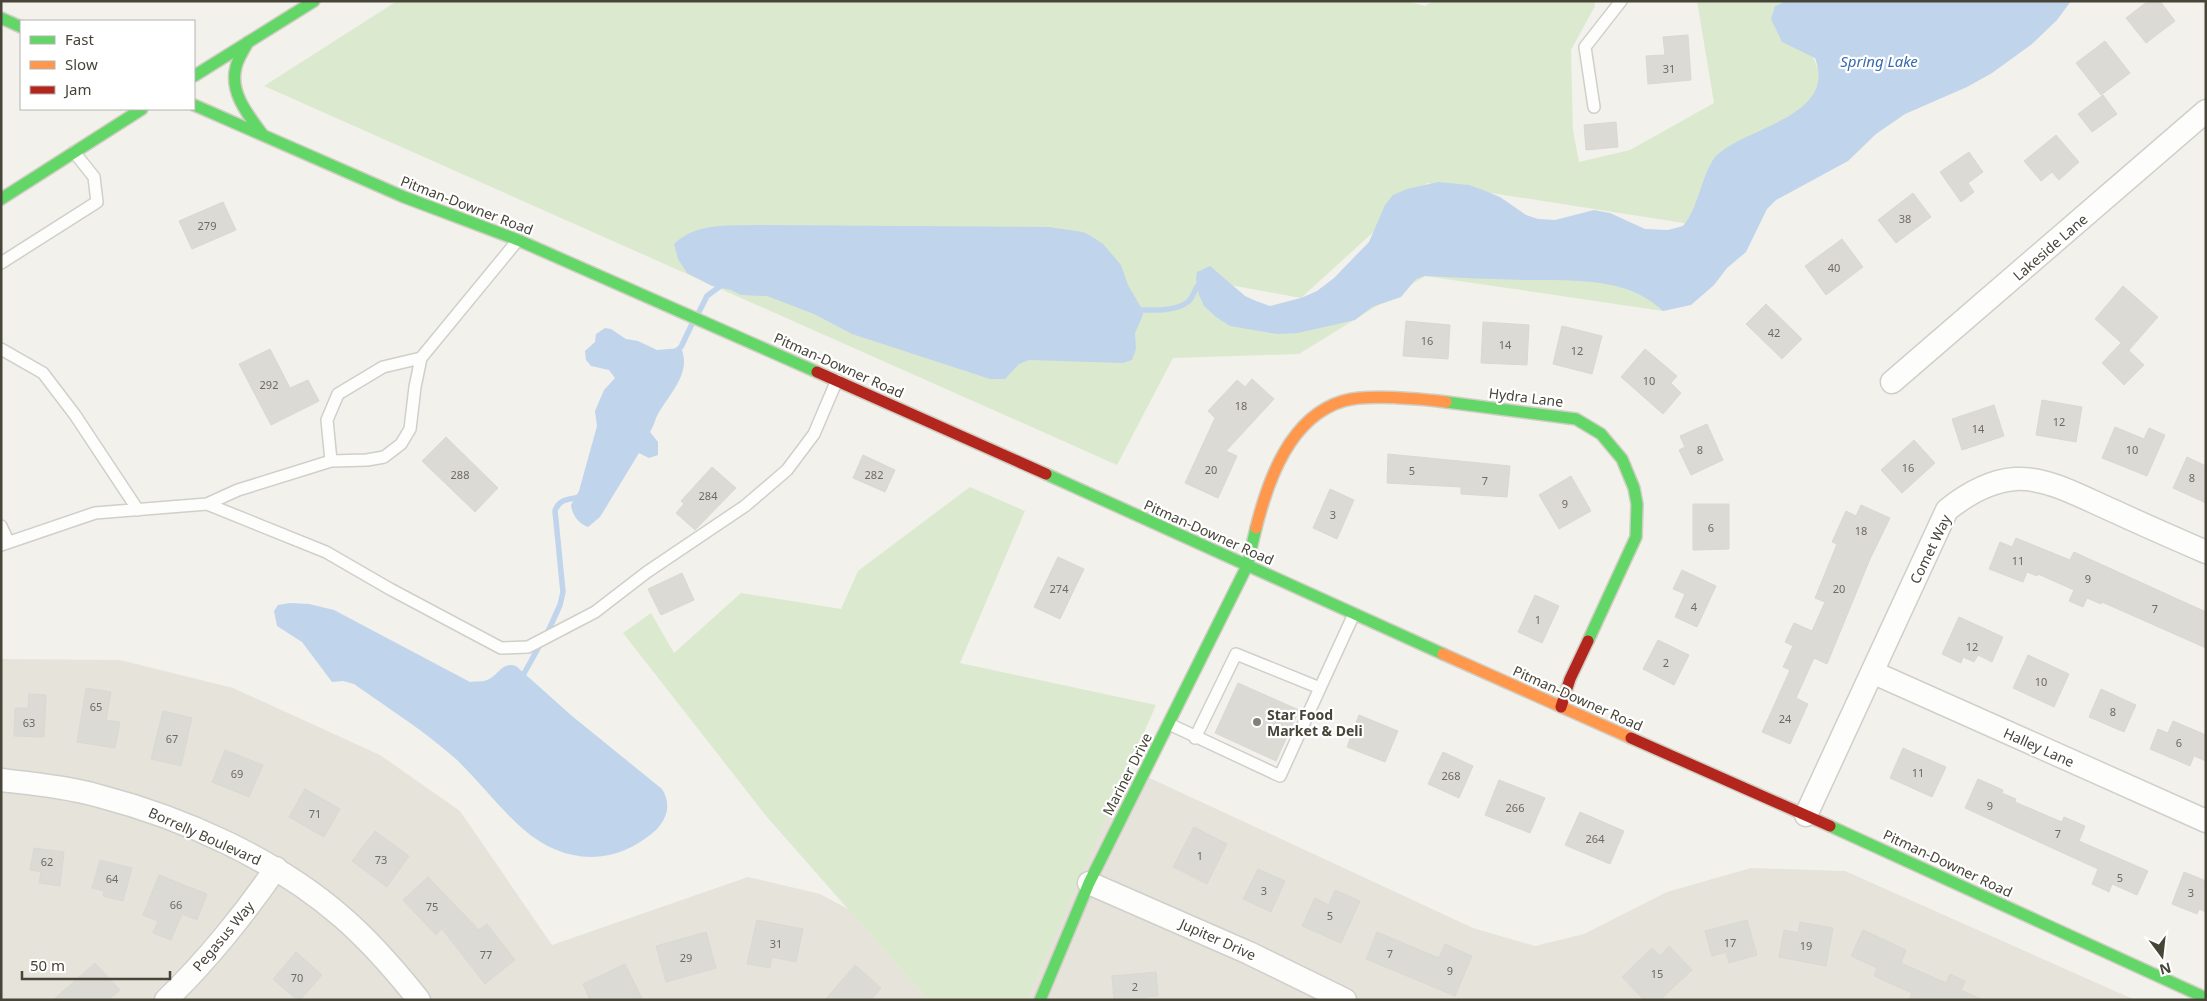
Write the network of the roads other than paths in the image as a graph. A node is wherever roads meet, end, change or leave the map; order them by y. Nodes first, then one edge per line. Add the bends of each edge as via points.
1 (314, 1) edge
2 (1621, 1) edge
3 (1, 18) edge
4 (20, 27) edge
5 (248, 42) junction
6 (195, 75) edge
7 (195, 105) edge
8 (1594, 107) dead end
9 (140, 110) edge
10 (2206, 111) edge
11 (103, 119) dead end
12 (264, 136) junction
13 (77, 150) junction
14 (1, 199) edge
15 (518, 240) junction
16 (1, 263) edge
17 (1, 349) edge
18 (421, 358) junction
19 (837, 380) junction
20 (1892, 382) dead end
21 (331, 461) junction
22 (207, 504) junction
23 (138, 510) junction
24 (1, 526) edge
25 (5, 543) edge
26 (2206, 552) edge
27 (1248, 566) junction
28 (1354, 614) junction
29 (1872, 672) junction
30 (1320, 688) junction
31 (1561, 707) junction
32 (1169, 724) junction
33 (1195, 738) junction
34 (1, 780) edge
35 (1806, 815) junction
36 (2206, 821) edge
37 (276, 868) junction
38 (1089, 883) junction
39 (2206, 998) edge
40 (166, 1000) edge
41 (419, 1000) edge
42 (1040, 1000) edge
43 (1345, 1000) edge

1 - 5 street
2 - 8 lane via 1585,47
3 - 4 street
5 - 6 street
5 - 12 street via 235,71 236,89 241,105
7 - 12 street, Pitman-Downer Road
9 - 13 street
10 - 20 street, Lakeside Lane
11 - 13 street
12 - 15 street, Pitman-Downer Road via 404,197
13 - 14 street
13 - 16 lane via 94,177 97,202
15 - 18 lane
15 - 19 street, Pitman-Downer Road
17 - 23 lane via 43,373
18 - 21 lane via 383,367 338,394 327,420
18 - 21 lane via 410,428 401,444 384,457
19 - 22 lane via 814,434 787,470 745,506 647,572 595,612 528,647 501,648 326,552
19 - 27 street, Pitman-Downer Road
21 - 22 lane via 238,490
22 - 23 lane
23 - 25 lane via 95,513
24 - 25 lane
26 - 29 street, Comet Way via 2071,492 2038,481 2000,481 1961,499 1947,510
27 - 28 street, Pitman-Downer Road
27 - 31 street, Hydra Lane via 1263,500 1280,459 1306,423 1323,410 1344,401 1410,398 1565,416 1586,423 1618,454 1630,474 1640,516 1636,538 1570,679
27 - 32 street, Mariner Drive
28 - 30 lane
28 - 31 street, Pitman-Downer Road
29 - 35 street, Comet Way
29 - 36 street, Halley Lane
30 - 33 lane via 1236,654
30 - 33 lane via 1280,776
31 - 35 street, Pitman-Downer Road
32 - 33 lane
32 - 38 street, Mariner Drive
34 - 37 street, Borrelly Boulevard via 53,786 144,809 220,840
35 - 39 street, Pitman-Downer Road
37 - 40 street, Pegasus Way via 258,894
37 - 41 street, Borrelly Boulevard via 341,916 387,960
38 - 42 street, Mariner Drive
38 - 43 street, Jupiter Drive via 1249,953

